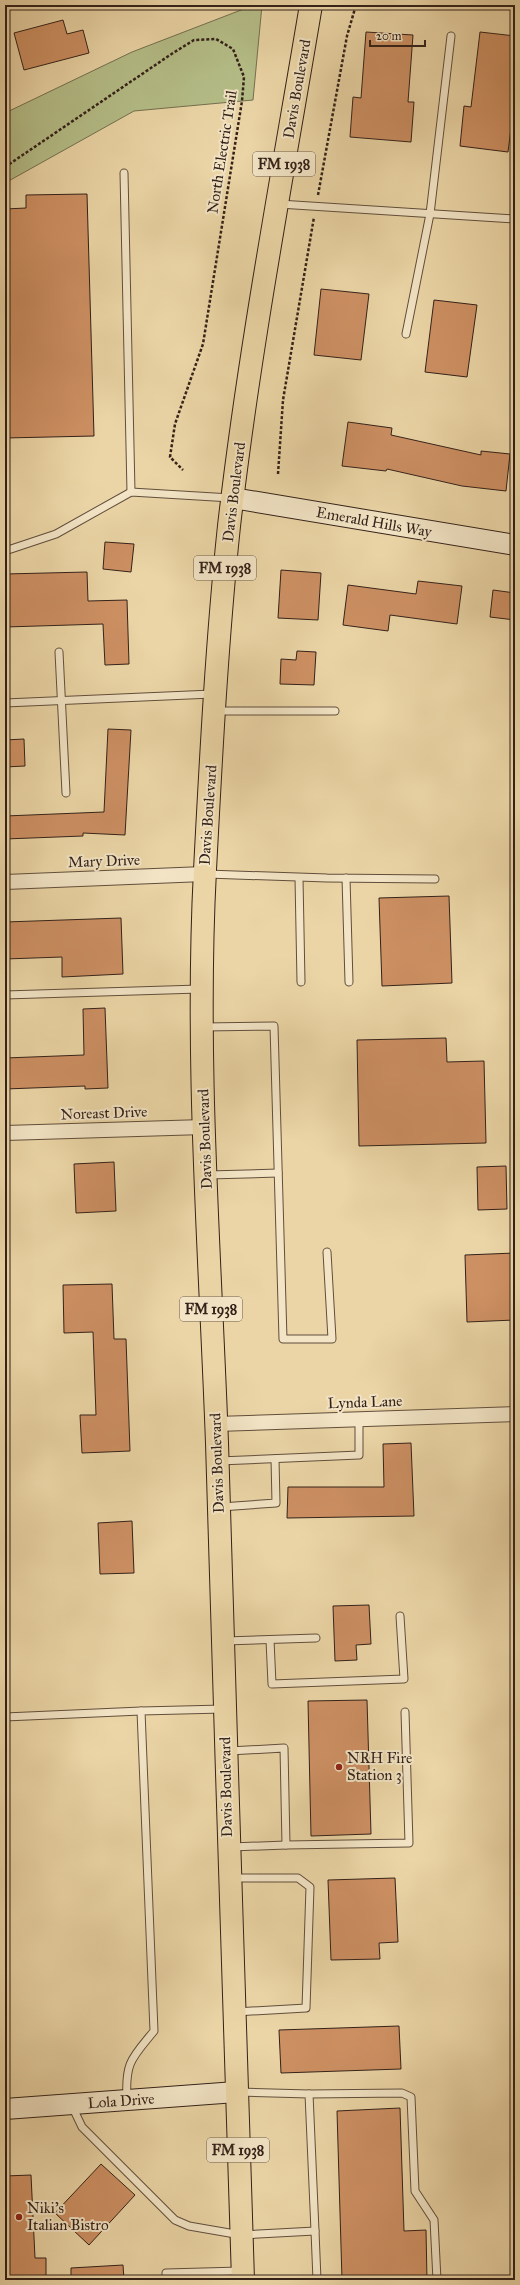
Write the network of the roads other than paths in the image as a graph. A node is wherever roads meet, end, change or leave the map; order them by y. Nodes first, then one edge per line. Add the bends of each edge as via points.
1 (311, 5) edge
2 (451, 36) dead end
3 (124, 173) dead end
4 (277, 204) junction
5 (430, 214) junction
6 (515, 219) edge
7 (406, 334) dead end
8 (131, 492) junction
9 (233, 498) junction
10 (515, 545) edge
11 (5, 551) edge
12 (59, 652) dead end
13 (62, 700) junction
14 (5, 703) edge
15 (216, 703) junction
16 (335, 711) dead end
17 (66, 793) dead end
18 (204, 874) junction
19 (299, 878) junction
20 (346, 878) junction
21 (434, 879) dead end
22 (5, 882) edge
23 (300, 982) dead end
24 (349, 982) dead end
25 (201, 989) junction
26 (5, 995) edge
27 (202, 1028) junction
28 (204, 1127) junction
29 (5, 1134) edge
30 (278, 1173) junction
31 (206, 1175) junction
32 (327, 1252) dead end
33 (515, 1414) edge
34 (359, 1419) junction
35 (216, 1424) junction
36 (275, 1459) junction
37 (217, 1461) junction
38 (218, 1507) junction
39 (400, 1616) dead end
40 (316, 1638) dead end
41 (270, 1640) junction
42 (223, 1642) junction
43 (224, 1710) junction
44 (141, 1711) junction
45 (405, 1712) dead end
46 (5, 1717) edge
47 (225, 1751) junction
48 (286, 1845) junction
49 (228, 1847) junction
50 (229, 1878) junction
51 (233, 2012) junction
52 (236, 2092) junction
53 (309, 2094) junction
54 (127, 2100) junction
55 (72, 2104) junction
56 (5, 2109) edge
57 (315, 2231) junction
58 (241, 2235) junction
59 (243, 2275) edge
60 (166, 2280) edge
61 (317, 2280) edge
62 (437, 2280) edge

1 - 4 main road, Davis Boulevard / FM 1938
2 - 5 lane
3 - 8 lane
4 - 5 lane
4 - 9 main road, Davis Boulevard / FM 1938 via 257,323
5 - 6 lane
5 - 7 lane
8 - 9 lane
8 - 11 lane via 56,534
9 - 10 street, Emerald Hills Way
9 - 15 main road, Davis Boulevard / FM 1938
12 - 13 lane
13 - 14 lane
13 - 15 lane
13 - 17 lane
15 - 16 lane
15 - 18 main road, Davis Boulevard / FM 1938
18 - 19 lane
18 - 22 street, Mary Drive
18 - 25 main road, Davis Boulevard / FM 1938
19 - 20 lane
19 - 23 lane
20 - 21 lane
20 - 24 lane
25 - 26 lane
25 - 27 main road, Davis Boulevard / FM 1938
27 - 28 main road, Davis Boulevard / FM 1938
27 - 30 lane via 274,1026
28 - 29 street, Noreast Drive
28 - 31 main road, Davis Boulevard / FM 1938
30 - 31 lane
30 - 32 lane via 283,1339 332,1339
31 - 35 main road, Davis Boulevard / FM 1938
33 - 34 street, Lynda Lane
34 - 35 street, Lynda Lane
34 - 36 lane via 360,1455
35 - 37 main road, Davis Boulevard / FM 1938
36 - 37 lane
36 - 38 lane via 276,1503
37 - 38 main road, Davis Boulevard / FM 1938
38 - 42 main road, Davis Boulevard / FM 1938
39 - 41 lane via 404,1679 272,1684
40 - 41 lane
41 - 42 lane
42 - 43 main road, Davis Boulevard / FM 1938
43 - 44 lane
43 - 47 main road, Davis Boulevard / FM 1938
44 - 46 lane
44 - 54 lane via 154,2031 130,2060 126,2074
45 - 48 lane via 409,1843
47 - 48 lane via 284,1748
47 - 49 main road, Davis Boulevard / FM 1938
48 - 49 lane
49 - 50 main road, Davis Boulevard / FM 1938
50 - 51 main road, Davis Boulevard / FM 1938
50 - 51 lane via 298,1878 310,1887 306,2008
51 - 52 main road, Davis Boulevard / FM 1938
52 - 53 lane
52 - 54 street, Lola Drive
52 - 58 main road, Davis Boulevard / FM 1938
53 - 57 lane
53 - 62 lane via 402,2093 411,2097 415,2191 434,2220
54 - 55 street, Lola Drive
55 - 56 street, Lola Drive
55 - 58 lane via 82,2127 175,2220 189,2226
57 - 58 lane
57 - 61 lane
58 - 59 main road, Davis Boulevard / FM 1938
59 - 60 lane via 166,2273

